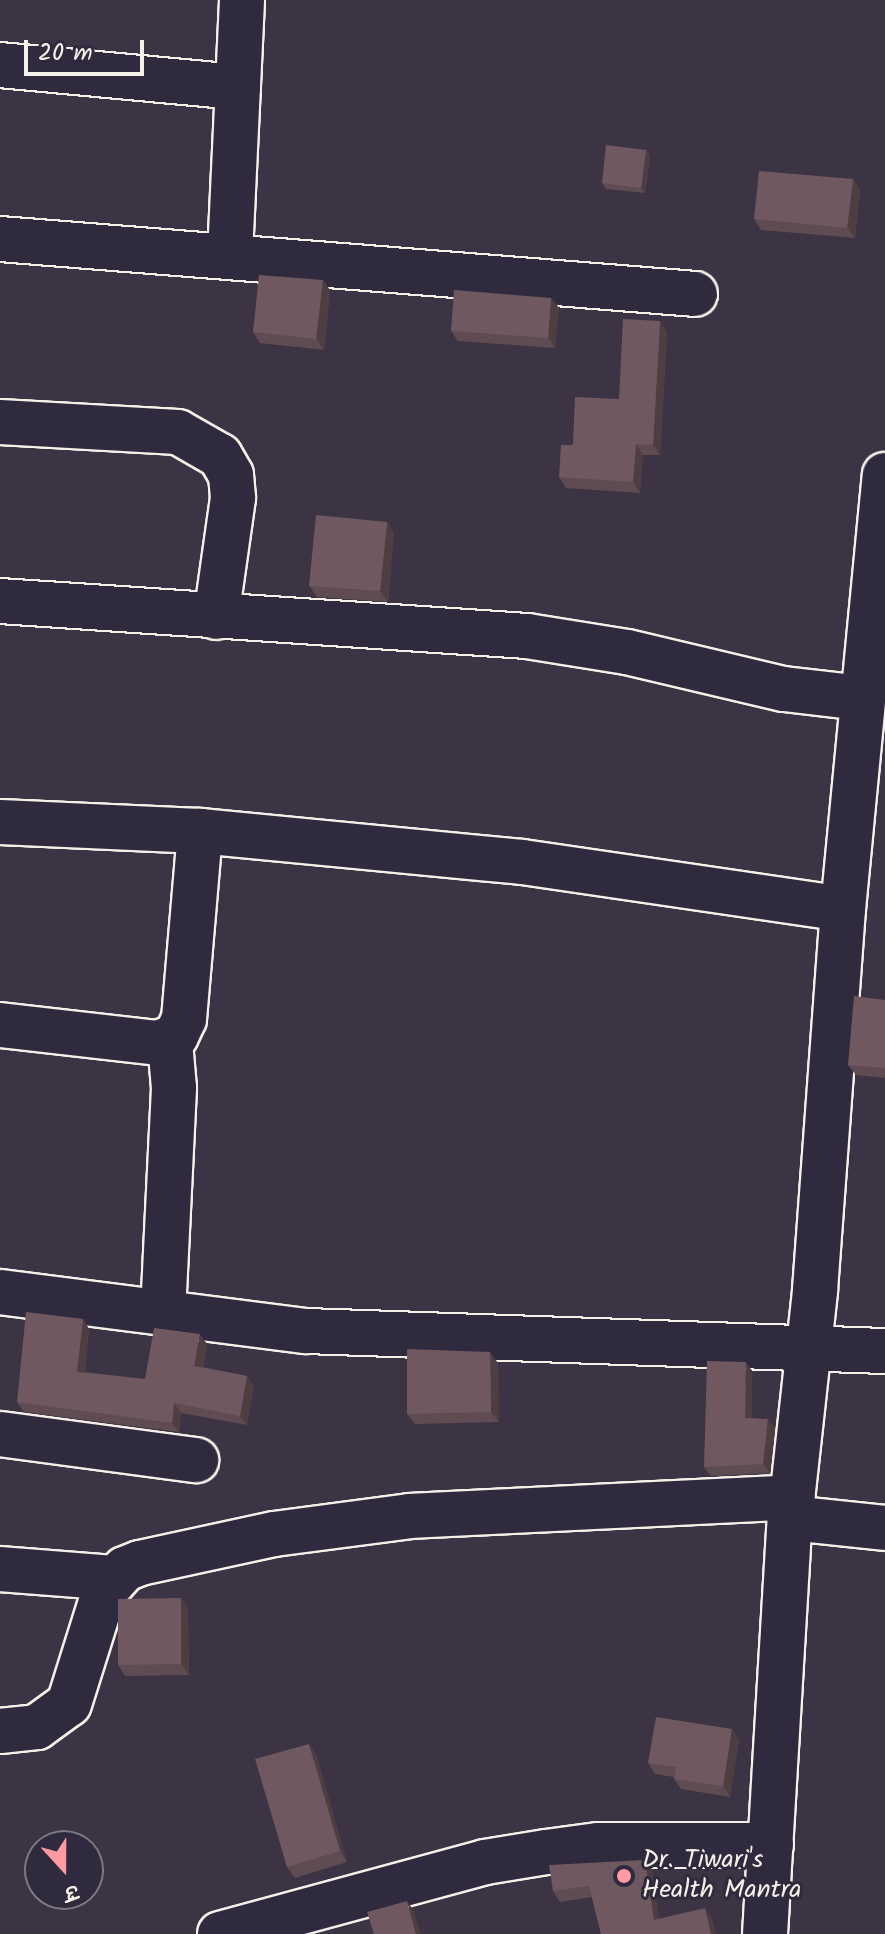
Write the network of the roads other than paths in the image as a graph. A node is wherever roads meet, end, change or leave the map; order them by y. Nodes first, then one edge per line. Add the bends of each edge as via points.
1 (242, 0) edge
2 (0, 65) edge
3 (238, 87) junction
4 (0, 239) edge
5 (230, 255) junction
6 (695, 294) dead end
7 (0, 422) edge
8 (885, 475) edge
9 (0, 601) edge
10 (216, 617) junction
11 (872, 673) edge
12 (0, 822) edge
13 (200, 831) junction
14 (843, 909) junction
15 (0, 1025) edge
16 (170, 1042) junction
17 (0, 1292) edge
18 (163, 1313) junction
19 (809, 1350) junction
20 (885, 1351) edge
21 (0, 1434) edge
22 (196, 1460) dead end
23 (791, 1508) junction
24 (885, 1528) edge
25 (0, 1569) edge
26 (114, 1578) junction
27 (0, 1731) edge
28 (771, 1845) junction
29 (220, 1934) edge
30 (765, 1934) edge

1 - 3 street
2 - 3 street
3 - 5 street
4 - 5 street
5 - 6 street
7 - 10 street via 178,432 220,456 231,475 233,498
8 - 11 street
9 - 10 street
10 - 11 street via 527,636 627,652 784,689
11 - 14 street
12 - 13 street
13 - 14 street via 522,862
13 - 16 street via 184,1019
14 - 19 street
15 - 16 street
16 - 18 street via 174,1088
17 - 18 street
18 - 19 street via 306,1331
19 - 20 street
19 - 23 street
21 - 22 street
23 - 24 street
23 - 26 street via 410,1516 274,1534 140,1563
23 - 28 street
25 - 26 street
26 - 27 street via 94,1612 69,1704 37,1727
28 - 29 street via 598,1845 546,1852 485,1862
28 - 30 street

